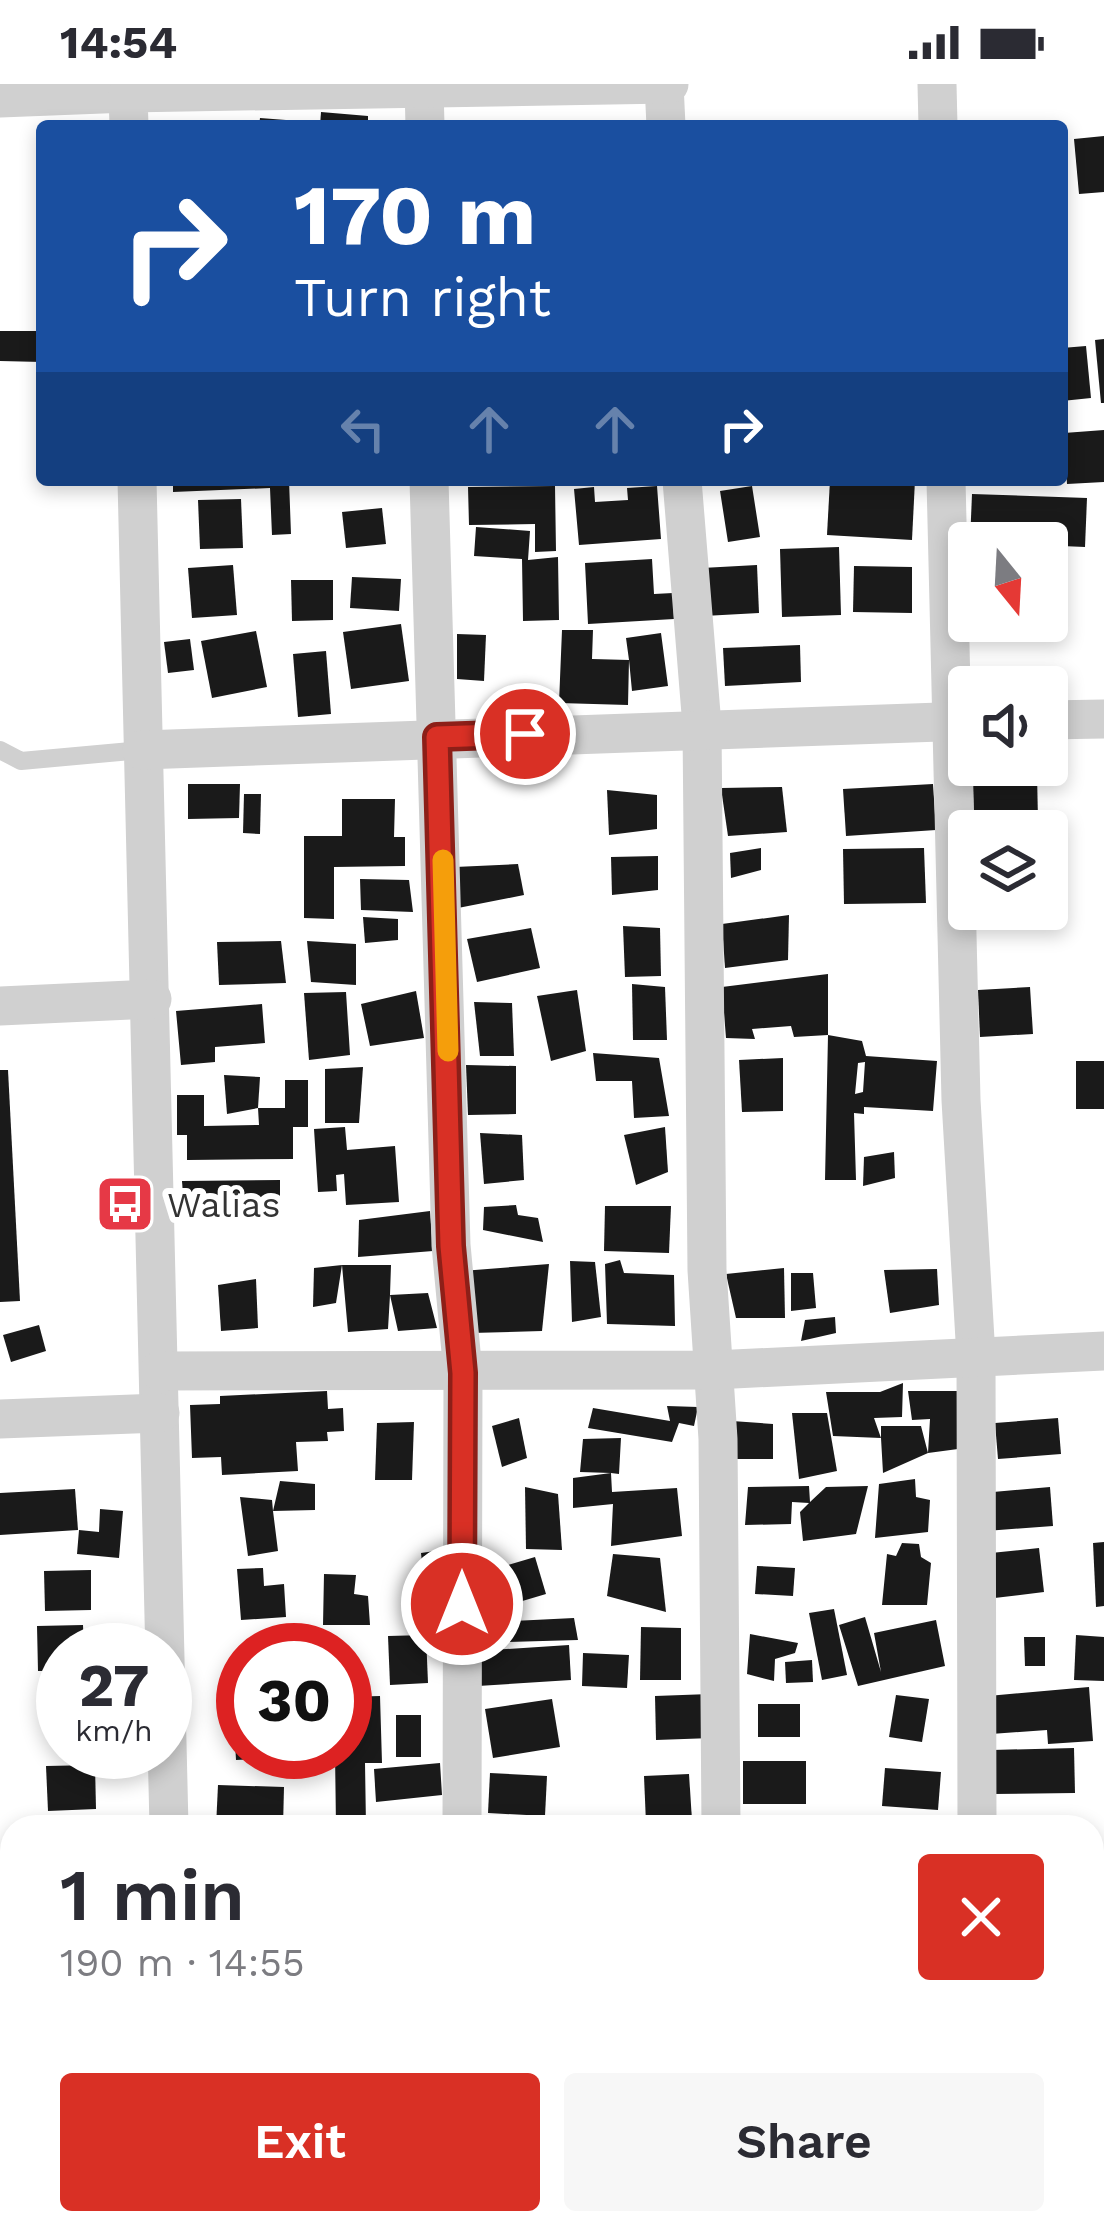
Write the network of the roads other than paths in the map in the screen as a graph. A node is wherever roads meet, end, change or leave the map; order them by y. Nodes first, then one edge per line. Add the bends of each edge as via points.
1 (666, 84) edge
2 (937, 84) edge
3 (424, 86) edge
4 (0, 98) edge
5 (128, 101) edge
6 (425, 120) edge
7 (666, 120) edge
8 (938, 120) edge
9 (137, 486) edge
10 (429, 486) edge
11 (682, 486) edge
12 (946, 486) edge
13 (957, 666) edge
14 (1104, 719) edge
15 (1068, 720) edge
16 (948, 722) edge
17 (702, 727) junction
18 (437, 737) junction
19 (0, 750) edge
20 (142, 750) junction
21 (960, 786) edge
22 (152, 999) junction
23 (0, 1006) edge
24 (1104, 1351) edge
25 (976, 1357) junction
26 (714, 1370) junction
27 (159, 1371) junction
28 (463, 1373) junction
29 (160, 1413) junction
30 (0, 1419) edge
31 (169, 1815) edge
32 (462, 1815) edge
33 (722, 1815) edge
34 (977, 1815) edge

1 - 3 street
1 - 7 street
2 - 8 street
3 - 5 street
3 - 6 street
4 - 5 street
9 - 20 street
10 - 18 street
11 - 17 street
12 - 13 street
14 - 15 street
16 - 17 street
17 - 18 street
17 - 26 street via 706,1270
18 - 20 street
18 - 28 street via 451,1246
19 - 20 lane via 21,761
20 - 22 street
21 - 25 street via 961,1100
22 - 23 street
22 - 27 street
24 - 25 street
25 - 26 street
25 - 34 street
26 - 28 street
26 - 33 street
27 - 28 street
27 - 29 street
28 - 32 street
29 - 30 street
29 - 31 street

